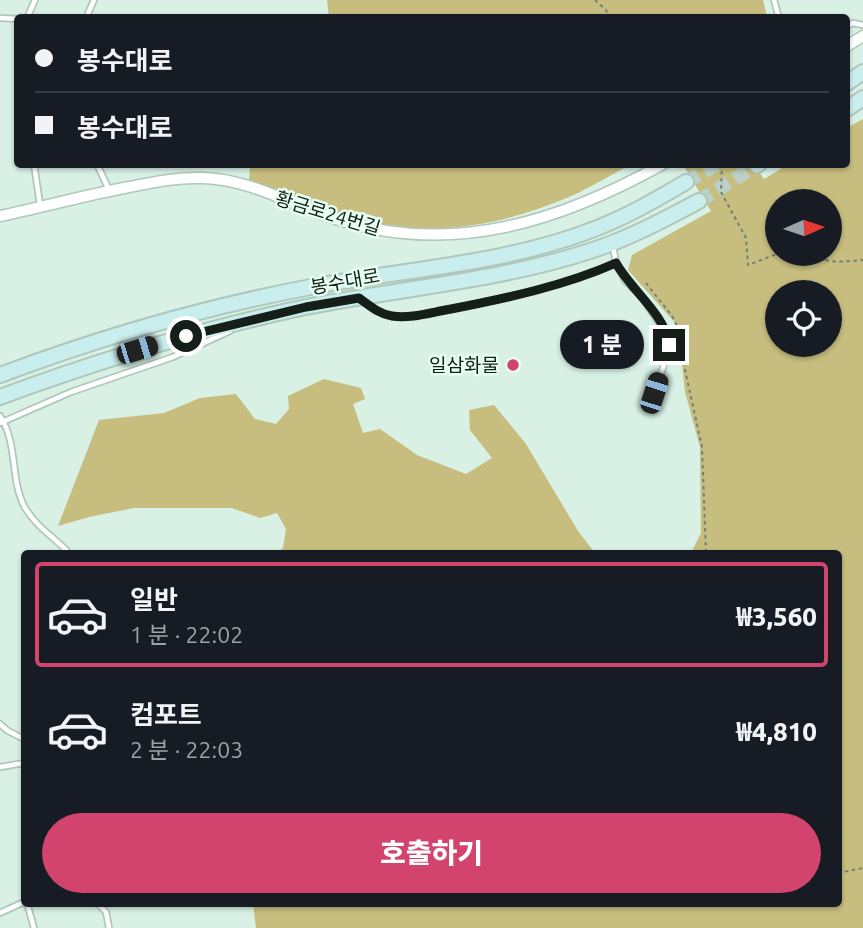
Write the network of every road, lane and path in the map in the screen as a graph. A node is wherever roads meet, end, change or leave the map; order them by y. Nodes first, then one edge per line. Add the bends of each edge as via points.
1 (595, 0) edge
2 (608, 14) edge
3 (35, 168) edge
4 (99, 168) edge
5 (656, 168) edge
6 (722, 168) edge
7 (686, 182) tunnel mouth
8 (110, 191) junction
9 (699, 201) tunnel mouth
10 (40, 207) junction
11 (0, 216) edge
12 (612, 243) junction
13 (765, 259) edge
14 (863, 260) edge
15 (842, 262) edge
16 (616, 263) junction
17 (646, 283) dead end
18 (359, 298) junction
19 (255, 319) junction
20 (0, 375) edge
21 (654, 393) dead end
22 (0, 397) edge
23 (1, 420) edge
24 (65, 550) edge
25 (706, 550) edge
26 (0, 724) edge
27 (21, 737) edge
28 (21, 764) edge
29 (0, 767) edge
30 (863, 868) edge
31 (842, 872) edge
32 (21, 904) edge
33 (28, 907) edge
34 (101, 907) edge
35 (0, 913) edge
36 (34, 928) edge
37 (109, 928) edge

1 - 2 path
3 - 10 lane
4 - 8 lane
5 - 8 street, 황금로24번길 via 547,218 460,234 377,230 216,179 173,179
6 - 13 path via 721,192 746,238 748,265
7 - 20 main road, 봉수대로 via 638,210 558,242 214,308 127,331
8 - 10 street, 황금로24번길
9 - 12 main road, 봉수대로
10 - 11 street, 황금로24번길
12 - 16 lane
12 - 18 main road, 봉수대로 via 528,268
14 - 15 path
16 - 18 lane, 봉수대로 via 519,294 411,316 379,312
16 - 21 lane via 668,337
17 - 25 path via 672,316 684,342 685,370 702,447
18 - 19 main road, 봉수대로
19 - 22 main road, 봉수대로 via 137,350
19 - 23 lane via 173,357
23 - 24 lane via 13,446 23,503 33,521
26 - 27 lane
28 - 29 lane
30 - 31 path
32 - 35 lane
33 - 36 lane
34 - 37 lane

